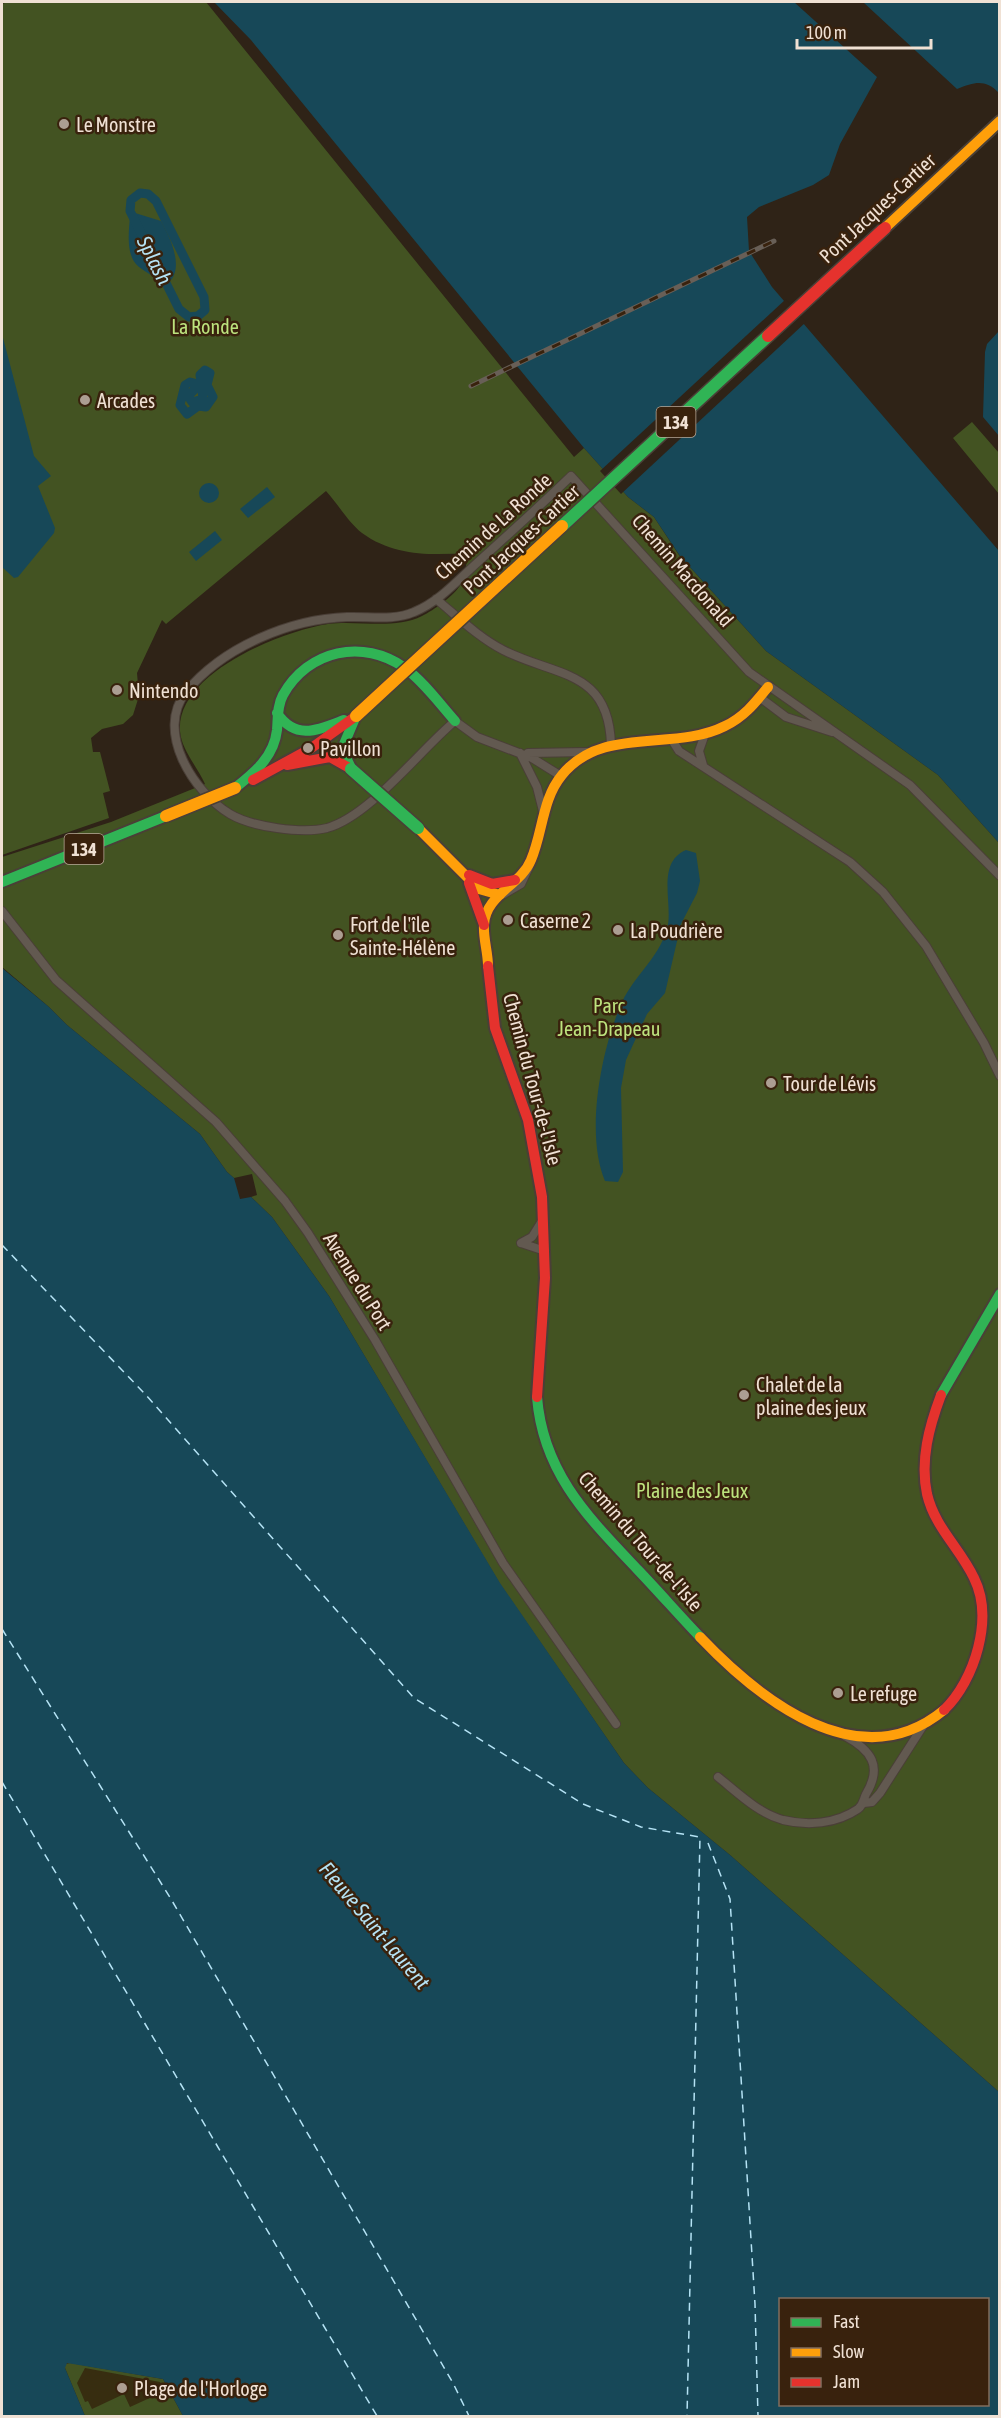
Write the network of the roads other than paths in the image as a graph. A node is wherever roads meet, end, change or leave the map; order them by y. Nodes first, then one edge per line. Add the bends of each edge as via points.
1 (999, 121) edge
2 (571, 476) joint
3 (436, 599) junction
4 (765, 693) junction
5 (801, 706) junction
6 (277, 713) junction
7 (356, 716) junction
8 (793, 720) junction
9 (454, 721) junction
10 (705, 734) junction
11 (839, 734) junction
12 (672, 740) junction
13 (611, 745) junction
14 (587, 752) junction
15 (520, 753) junction
16 (703, 765) junction
17 (280, 766) junction
18 (351, 769) junction
19 (561, 776) junction
20 (235, 788) junction
21 (543, 811) junction
22 (529, 864) junction
23 (465, 873) junction
24 (999, 876) edge
25 (515, 880) junction
26 (2, 882) edge
27 (500, 895) junction
28 (2, 910) edge
29 (484, 925) junction
30 (999, 1076) edge
31 (543, 1219) junction
32 (545, 1251) junction
33 (999, 1294) edge
34 (616, 1724) dead end
35 (922, 1726) junction
36 (844, 1736) junction
37 (718, 1778) dead end
38 (864, 1803) junction

1 - 7 main road, Pont Jacques-Cartier / 134, bridge
2 - 3 street, Chemin de La Ronde
2 - 4 street, Chemin Macdonald
3 - 9 street, Chemin de La Ronde via 406,616 329,618 288,627 253,642 219,663 187,692 177,707 173,733 192,774 219,807 243,820 306,831 328,828 356,814
3 - 13 street, Chemin de La Ronde via 492,644 587,684 606,710
4 - 5 street, Chemin Macdonald
4 - 8 street, Chemin Macdonald
4 - 10 main road via 754,708
5 - 8 street
5 - 11 street, Chemin Macdonald
6 - 7 main road via 288,727 302,732
6 - 9 main road via 290,683 314,661 342,650 361,650 381,654 405,667
6 - 20 main road via 269,757
7 - 17 main road, Pont Jacques-Cartier / 134
7 - 18 main road via 342,749
8 - 11 street, Chemin Macdonald
9 - 15 street via 477,737
10 - 12 main road
10 - 16 street via 699,751
11 - 24 street, Chemin Macdonald via 910,785
12 - 13 main road, Chemin du Tour-de-l'Isle
12 - 16 street via 679,751
13 - 14 main road, Chemin du Tour-de-l'Isle
14 - 15 street
14 - 19 main road, Chemin du Tour-de-l'Isle
15 - 19 street
15 - 21 street via 537,787
16 - 30 street via 850,862 896,905 926,946 984,1043
17 - 18 main road via 330,757
17 - 20 main road, Pont Jacques-Cartier / 134
18 - 23 main road, bridge
19 - 21 main road, Chemin du Tour-de-l'Isle
20 - 26 main road, Pont Jacques-Cartier / 134, bridge
21 - 22 main road, Chemin du Tour-de-l'Isle
22 - 25 main road, Chemin du Tour-de-l'Isle
22 - 27 street via 530,872 521,884
23 - 25 main road via 480,882 499,886
23 - 27 main road via 479,890
23 - 29 main road
25 - 27 main road, Chemin du Tour-de-l'Isle
27 - 29 main road, Chemin du Tour-de-l'Isle via 490,906
28 - 34 street, Avenue du Port via 56,980 216,1122 285,1201 375,1340 502,1563
29 - 31 main road, Chemin du Tour-de-l'Isle via 490,1007 530,1129
31 - 32 main road, Chemin du Tour-de-l'Isle
31 - 32 street via 539,1229 521,1243
32 - 36 main road, Chemin du Tour-de-l'Isle via 537,1360 538,1413 557,1473 730,1668 807,1725
33 - 35 main road, Chemin du Tour-de-l'Isle via 934,1413 926,1446 927,1499 948,1540 976,1581 981,1620 972,1672 953,1702
35 - 36 main road, Chemin du Tour-de-l'Isle via 885,1736
35 - 38 street, Chemin du Tour-de-l'Isle via 880,1793 872,1802
36 - 38 street, Chemin du Tour-de-l'Isle via 861,1745 872,1760 874,1775
37 - 38 street, Chemin du Tour-de-l'Isle via 764,1812 795,1822 835,1820

